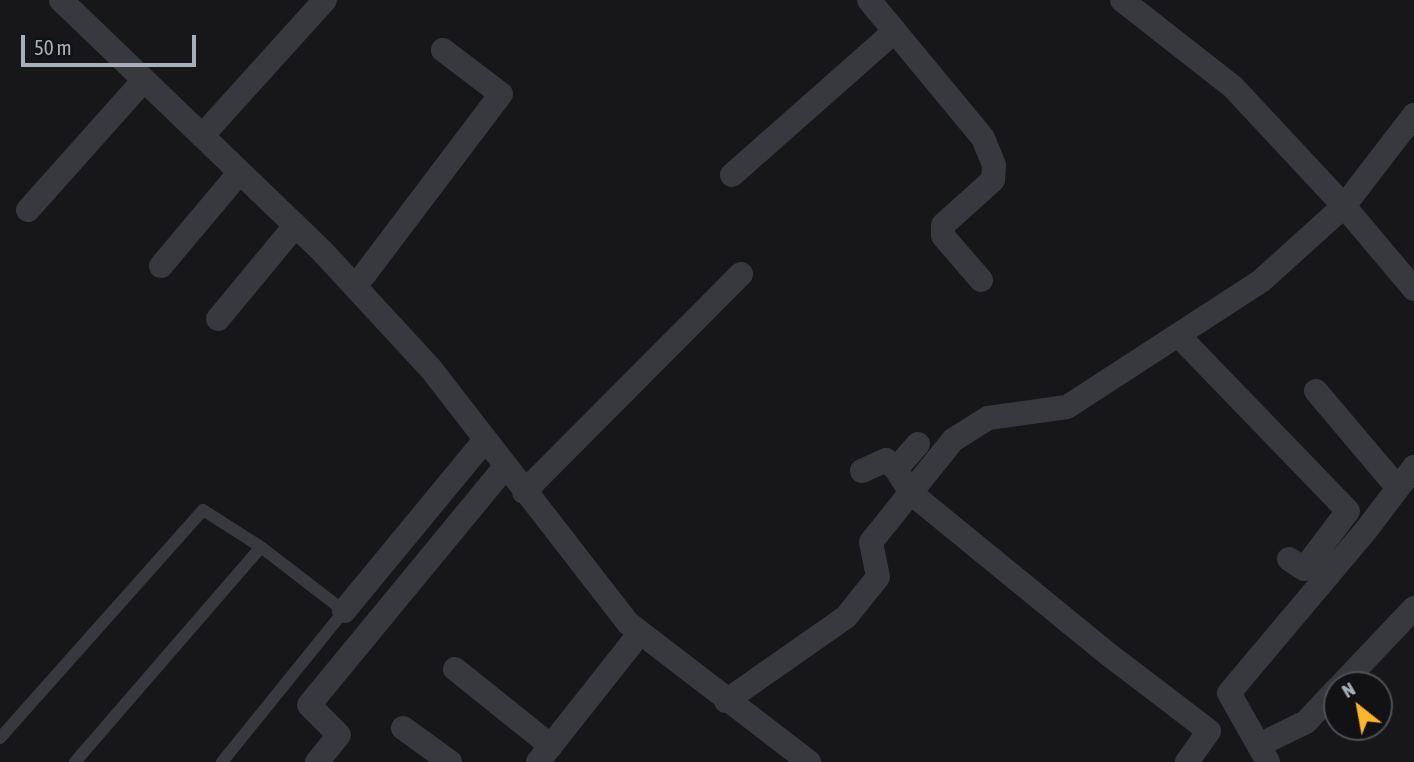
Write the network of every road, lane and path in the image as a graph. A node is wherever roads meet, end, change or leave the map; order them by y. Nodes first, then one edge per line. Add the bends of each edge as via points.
1 (61, 0) edge
2 (325, 0) edge
3 (869, 0) edge
4 (1122, 0) edge
5 (895, 31) junction
6 (443, 50) dead end
7 (144, 80) junction
8 (1414, 115) edge
9 (202, 136) junction
10 (240, 172) junction
11 (732, 175) dead end
12 (1344, 206) junction
13 (28, 211) dead end
14 (295, 226) junction
15 (161, 266) dead end
16 (741, 274) dead end
17 (981, 281) dead end
18 (355, 287) junction
19 (1414, 289) edge
20 (218, 319) dead end
21 (1178, 335) junction
22 (1316, 391) dead end
23 (485, 440) junction
24 (918, 444) dead end
25 (505, 467) junction
26 (1414, 467) edge
27 (896, 469) junction
28 (862, 471) dead end
29 (1398, 488) junction
30 (524, 492) junction
31 (911, 493) junction
32 (1348, 511) junction
33 (1367, 529) junction
34 (261, 547) junction
35 (1289, 559) dead end
36 (1414, 608) edge
37 (344, 611) junction
38 (640, 633) junction
39 (455, 669) dead end
40 (1354, 671) edge
41 (726, 701) junction
42 (1323, 704) edge
43 (1243, 718) junction
44 (403, 728) dead end
45 (1209, 732) junction
46 (0, 738) edge
47 (1263, 754) edge
48 (544, 757) edge
49 (75, 762) edge
50 (222, 762) edge
51 (317, 762) edge
52 (450, 762) edge
53 (809, 762) edge
54 (1187, 762) edge

1 - 7 street
2 - 9 street
3 - 5 street
4 - 12 street via 1233,87
5 - 11 street
5 - 17 street via 983,138 994,165 993,180 943,225 943,236
6 - 18 street via 501,94
7 - 9 street
7 - 13 street
8 - 12 street
9 - 10 street
10 - 14 street
10 - 15 street
12 - 19 street
12 - 21 street via 1261,281
14 - 18 street
14 - 20 street
16 - 30 street
18 - 23 street via 431,369
21 - 31 street via 1067,407 988,418 953,440
21 - 32 street
22 - 29 street
23 - 25 street
23 - 37 street
24 - 27 street
25 - 30 street
25 - 51 street via 309,705 339,735
26 - 29 street
27 - 28 street via 886,460
27 - 31 street
29 - 33 street
30 - 38 street
31 - 41 street via 871,541 877,577 846,617
31 - 45 street
32 - 33 street
32 - 35 street via 1304,569
33 - 43 street via 1229,693
34 - 37 lane
34 - 46 lane via 203,510
34 - 49 lane
36 - 40 street
37 - 50 lane
38 - 41 street
38 - 48 street
39 - 48 street
41 - 53 street
42 - 47 street
43 - 45 street
43 - 47 street
44 - 52 street
45 - 54 street

